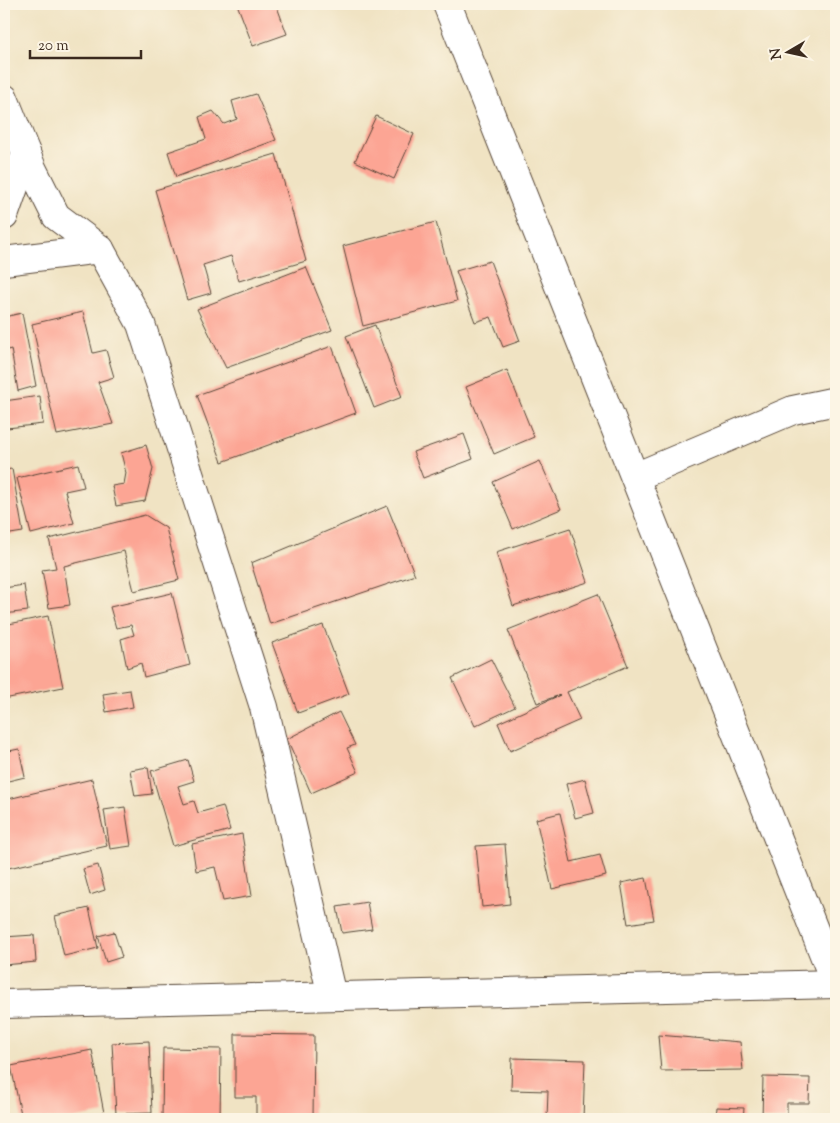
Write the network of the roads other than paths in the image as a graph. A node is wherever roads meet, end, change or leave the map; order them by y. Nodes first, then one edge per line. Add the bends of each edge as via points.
1 (447, 4) edge
2 (4, 98) edge
3 (26, 154) junction
4 (4, 216) edge
5 (100, 249) junction
6 (4, 262) edge
7 (836, 401) edge
8 (635, 477) junction
9 (836, 984) edge
10 (332, 996) junction
11 (4, 1004) edge

1 - 8 street
2 - 3 street
3 - 4 street
3 - 5 street via 56,216
5 - 6 street
5 - 10 street via 141,324 264,707
7 - 8 street via 793,410
8 - 9 street
9 - 10 street
10 - 11 street

